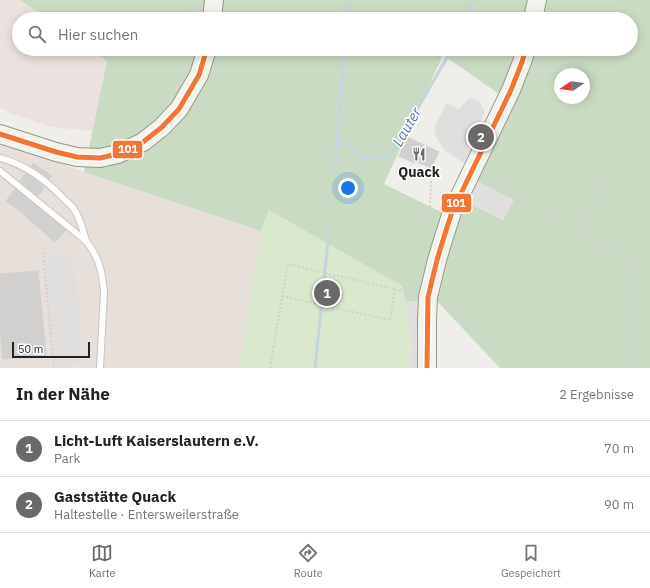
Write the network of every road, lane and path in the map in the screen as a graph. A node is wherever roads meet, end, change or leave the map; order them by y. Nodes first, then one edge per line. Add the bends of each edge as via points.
1 (184, 0) edge
2 (214, 0) edge
3 (537, 0) edge
4 (185, 12) edge
5 (213, 12) edge
6 (535, 12) edge
7 (205, 56) edge
8 (524, 56) edge
9 (0, 134) edge
10 (0, 158) edge
11 (599, 166) dead end
12 (473, 168) junction
13 (0, 171) edge
14 (431, 181) dead end
15 (585, 237) junction
16 (443, 240) junction
17 (86, 241) junction
18 (43, 252) dead end
19 (634, 265) junction
20 (644, 266) dead end
21 (395, 289) junction
22 (419, 294) dead end
23 (282, 296) junction
24 (54, 368) edge
25 (100, 368) edge
26 (270, 368) edge
27 (427, 368) edge
28 (634, 368) edge

1 - 4 path
2 - 5 main road
3 - 6 main road
7 - 9 main road via 200,75 179,109 143,142 118,154 100,158 77,157
8 - 12 main road via 511,90
10 - 17 lane via 20,165 58,192 74,209
11 - 15 path
12 - 15 path
12 - 16 main road via 452,212
13 - 17 lane
14 - 16 path via 429,234
15 - 19 path
16 - 27 main road via 428,297
17 - 25 lane via 97,256 103,279
18 - 24 path
19 - 20 path
19 - 28 path
21 - 22 path
21 - 23 path via 390,320
21 - 23 path via 288,264
23 - 26 path

